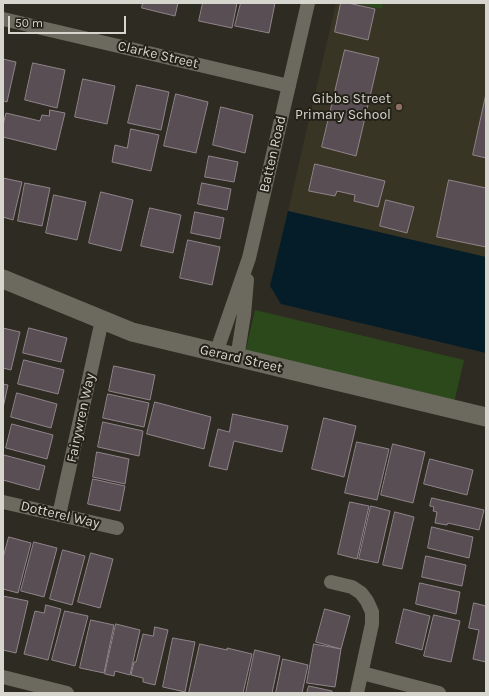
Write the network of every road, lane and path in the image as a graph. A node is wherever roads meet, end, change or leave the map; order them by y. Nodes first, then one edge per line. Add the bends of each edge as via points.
1 (308, 3) edge
2 (3, 19) edge
3 (289, 86) junction
4 (249, 258) junction
5 (3, 279) edge
6 (102, 320) junction
7 (216, 353) junction
8 (237, 358) junction
9 (486, 418) edge
10 (3, 502) edge
11 (59, 515) junction
12 (117, 528) dead end
13 (331, 582) dead end
14 (362, 673) junction
15 (3, 677) edge
16 (31, 689) edge
17 (67, 693) edge
18 (356, 693) edge
19 (439, 693) edge

1 - 3 street, Batten Road
2 - 3 street, Clarke Street
3 - 4 street, Batten Road
4 - 7 street, Batten Road
4 - 8 street, Batten Road
5 - 6 street, Gerard Street
6 - 7 street, Gerard Street via 132,332
6 - 11 street, Fairywren Way
7 - 8 street, Gerard Street
8 - 9 street, Gerard Street
10 - 11 street, Dotterel Way
11 - 12 street, Dotterel Way
13 - 14 street via 352,587 361,593 368,601 372,612
14 - 18 street
14 - 19 street
15 - 16 street
16 - 17 street

